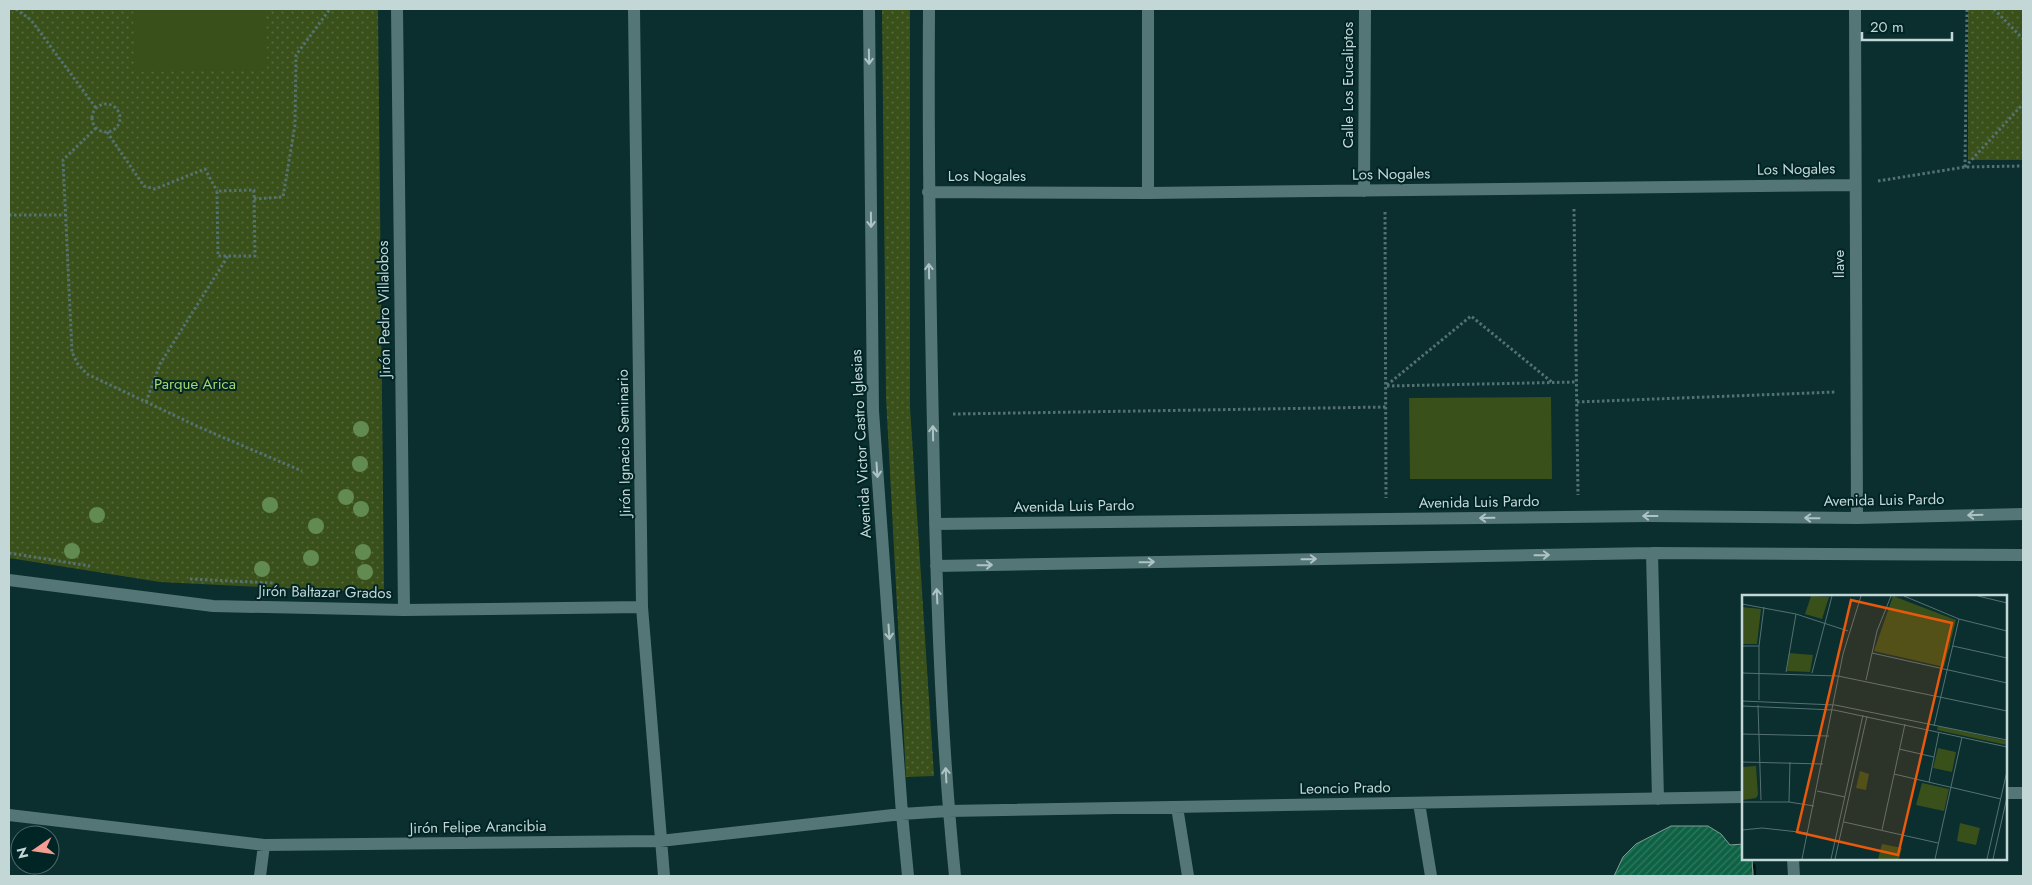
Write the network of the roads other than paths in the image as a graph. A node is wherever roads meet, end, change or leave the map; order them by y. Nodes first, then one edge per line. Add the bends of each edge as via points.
1 (397, 9) edge
2 (634, 9) edge
3 (869, 9) edge
4 (929, 9) edge
5 (1148, 9) edge
6 (1364, 9) edge
7 (1855, 9) edge
8 (1855, 185) junction
9 (1364, 191) junction
10 (928, 192) junction
11 (1148, 193) junction
12 (2023, 514) edge
13 (1857, 518) junction
14 (935, 524) junction
15 (1652, 554) junction
16 (2023, 555) edge
17 (936, 566) junction
18 (9, 580) edge
19 (642, 607) junction
20 (404, 610) junction
21 (2007, 793) edge
22 (2023, 793) edge
23 (1742, 797) edge
24 (1658, 799) junction
25 (1419, 803) junction
26 (1178, 808) junction
27 (948, 811) junction
28 (902, 814) junction
29 (9, 815) edge
30 (660, 841) junction
31 (264, 845) junction
32 (1793, 860) edge
33 (260, 876) edge
34 (664, 876) edge
35 (908, 876) edge
36 (955, 876) edge
37 (1188, 876) edge
38 (1430, 876) edge
39 (1794, 876) edge

1 - 20 street, Jirón Pedro Villalobos
2 - 19 street, Jirón Ignacio Seminario
3 -> 28 street, Avenida Victor Castro Iglesias via 873,411
4 - 10 street
5 - 11 street
6 - 9 street, Calle Los Eucaliptos
7 - 8 street, Ilave
8 - 9 street, Los Nogales
8 - 13 street, Ilave
9 - 11 street, Los Nogales
10 - 11 street, Los Nogales
14 -> 10 street
12 -> 13 street, Avenida Luis Pardo
13 -> 14 street, Avenida Luis Pardo via 1579,517
14 - 17 street
15 - 16 street
17 -> 15 street
15 - 24 street
27 -> 17 street
18 - 20 street, Jirón Baltazar Grados via 213,606
19 - 20 street, Jirón Baltazar Grados
19 - 30 street, Jirón Ignacio Seminario
21 - 22 street
23 - 24 street, Leoncio Prado
24 - 25 street, Leoncio Prado
25 - 26 street, Leoncio Prado
25 - 38 street
26 - 27 street, Leoncio Prado
26 - 37 street
27 - 28 street, Jirón Felipe Arancibia
27 - 36 street
28 - 30 street, Jirón Felipe Arancibia
28 - 35 street, Avenida Victor Castro Iglesias
29 - 31 street, Jirón Felipe Arancibia
30 - 31 street, Jirón Felipe Arancibia
30 - 34 street, Jirón Ignacio Seminario
31 - 33 street
32 - 39 street

